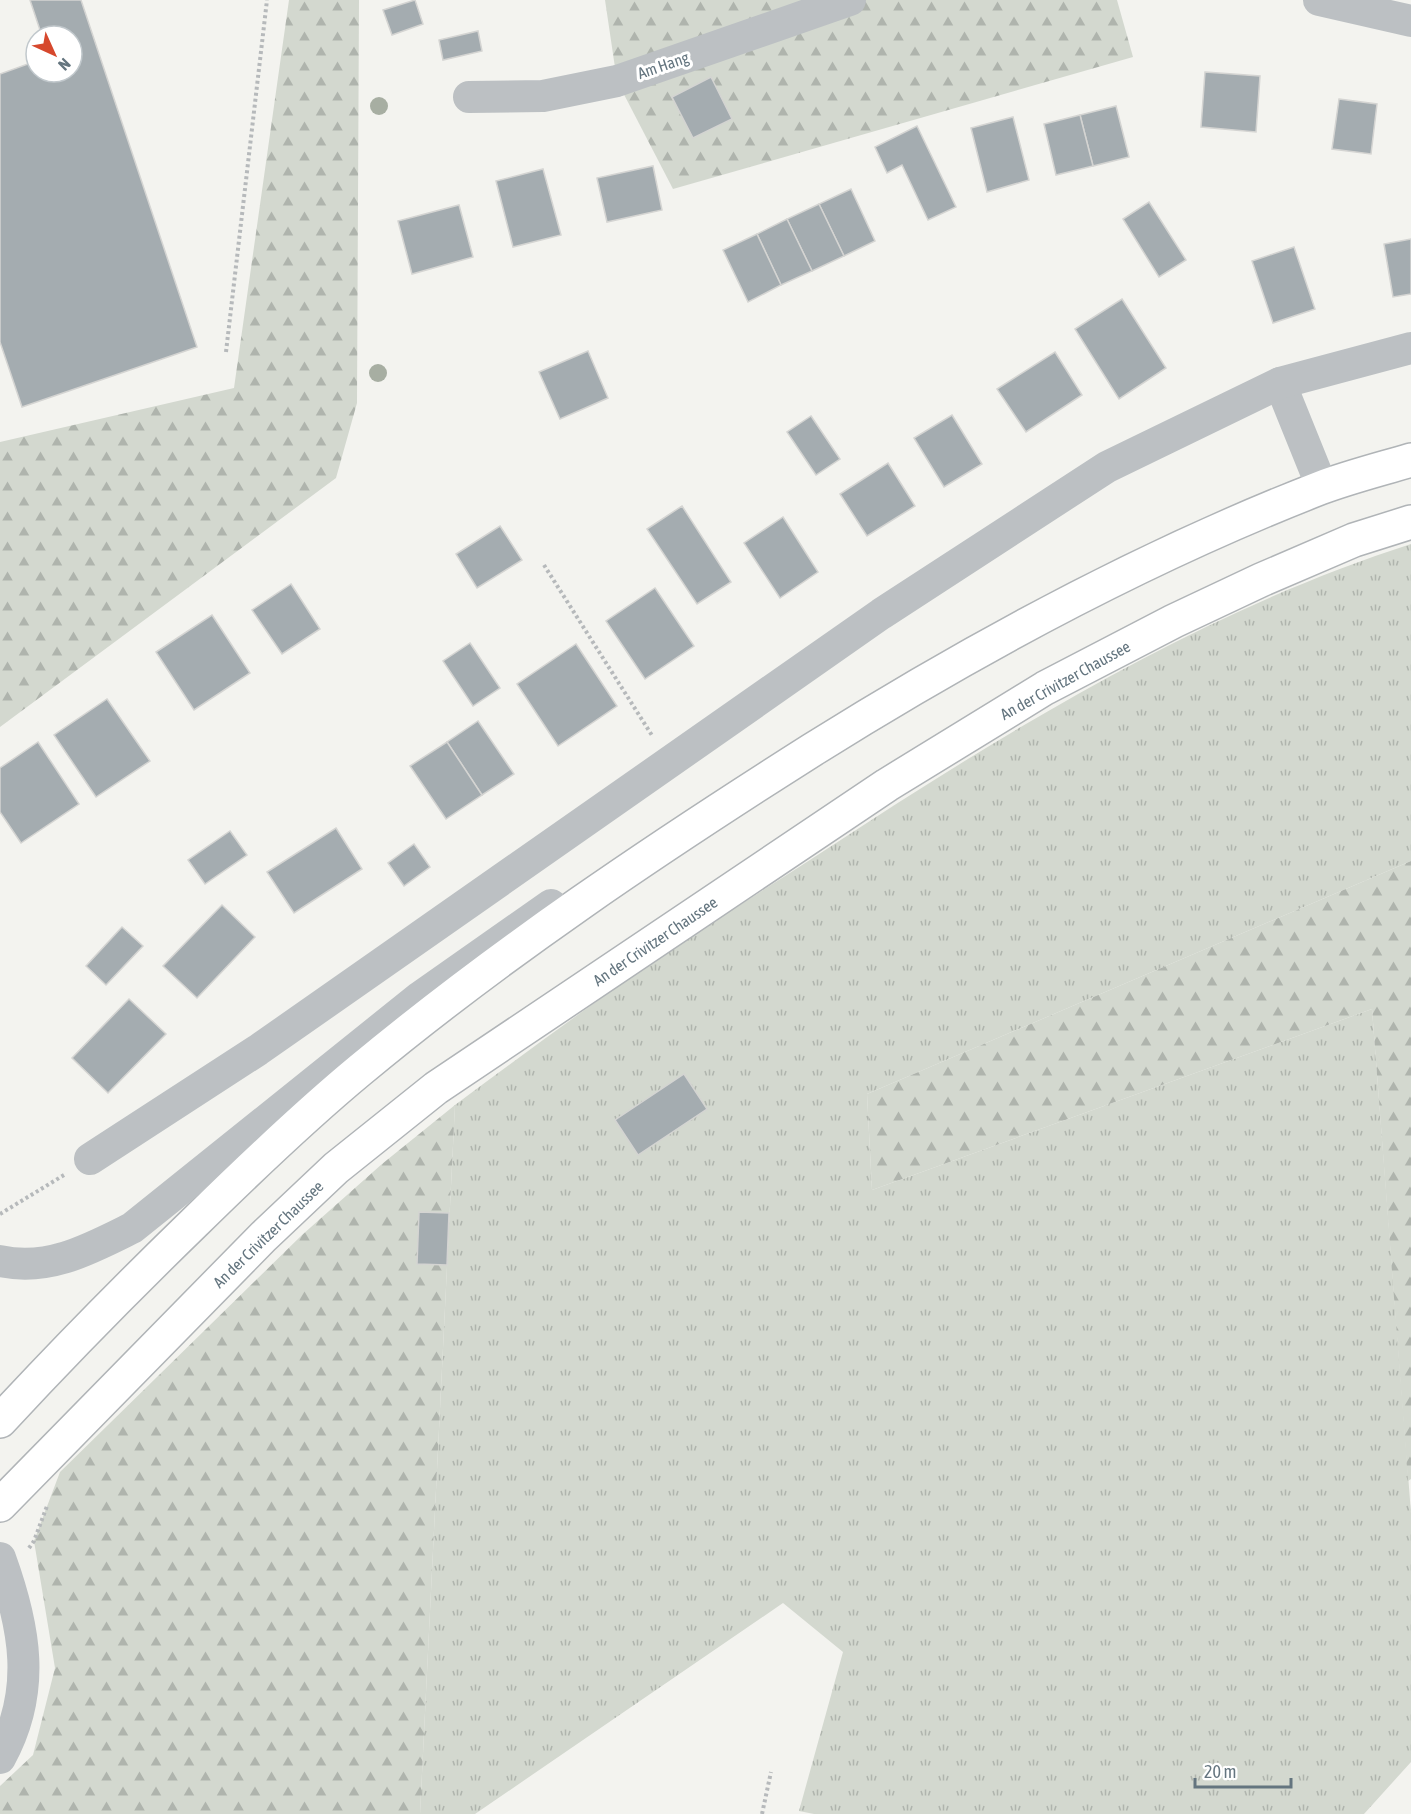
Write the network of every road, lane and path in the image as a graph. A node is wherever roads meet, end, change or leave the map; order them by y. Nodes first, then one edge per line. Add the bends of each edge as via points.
1 (267, 0) edge
2 (850, 0) edge
3 (1319, 0) edge
4 (1411, 21) edge
5 (469, 98) dead end
6 (1411, 348) edge
7 (226, 352) dead end
8 (1280, 383) junction
9 (1411, 460) edge
10 (1322, 487) junction
11 (1411, 522) edge
12 (544, 565) dead end
13 (669, 763) junction
14 (670, 840) junction
15 (90, 1160) joint
16 (0, 1214) edge
17 (0, 1261) edge
18 (0, 1421) edge
19 (49, 1502) dead end
20 (0, 1505) edge
21 (3, 1566) edge
22 (0, 1658) edge
23 (23, 1692) junction
24 (0, 1758) edge
25 (771, 1772) dead end
26 (762, 1814) edge

1 - 7 path
2 - 5 street, Am Hang via 617,81 543,96
3 - 4 street
6 - 8 street
8 - 10 street
8 - 13 street via 1107,467 881,614
9 - 10 main road
10 - 14 main road via 1189,545 959,660
11 - 20 main road, An der Crivitzer Chaussee via 1354,540 1261,580 1046,688 887,785 436,1088 336,1168 263,1237
12 - 13 path
13 - 15 street via 258,1050
14 - 17 street via 575,889 429,990 132,1228 51,1262 19,1265
14 - 18 main road via 467,985 358,1071 262,1156
15 - 16 path
19 - 21 path via 34,1541
21 - 23 street via 22,1638
22 - 23 street
23 - 24 street via 20,1711
25 - 26 path

